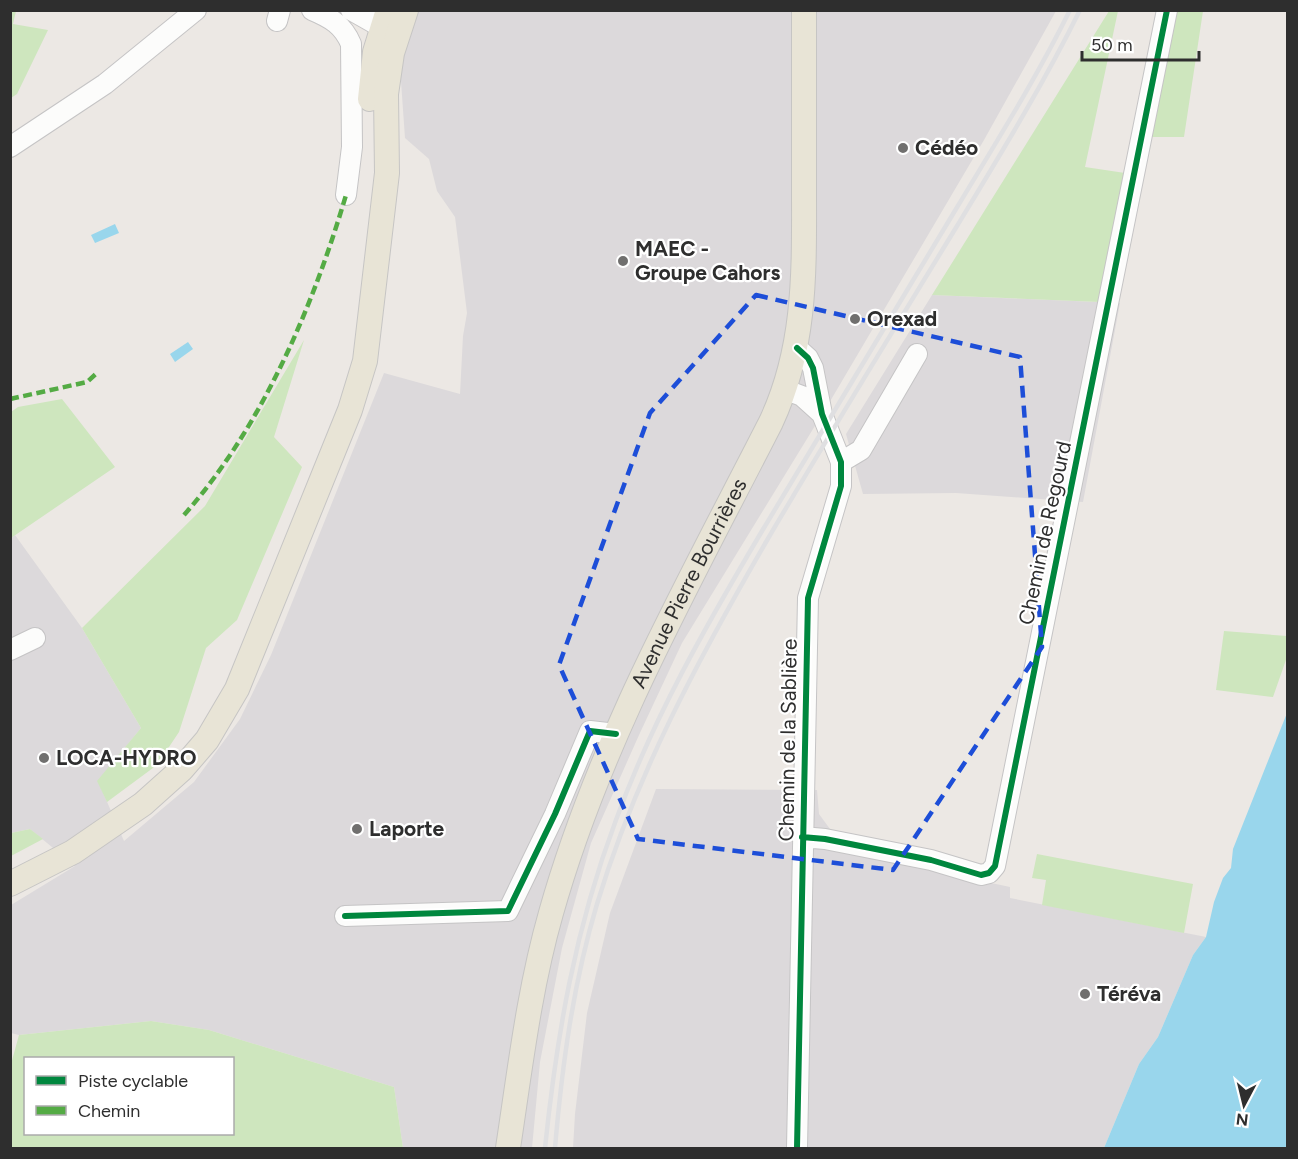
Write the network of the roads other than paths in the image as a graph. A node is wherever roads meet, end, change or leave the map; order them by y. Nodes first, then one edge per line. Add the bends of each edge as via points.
1 (196, 10) edge
2 (312, 10) edge
3 (351, 10) edge
4 (804, 10) edge
5 (1167, 10) edge
6 (393, 17) edge
7 (10, 147) edge
8 (346, 195) dead end
9 (797, 348) junction
10 (916, 354) dead end
11 (786, 390) junction
12 (822, 414) junction
13 (841, 462) junction
14 (35, 638) dead end
15 (10, 650) edge
16 (616, 734) junction
17 (802, 837) junction
18 (10, 884) edge
19 (345, 916) dead end
20 (508, 1149) edge
21 (797, 1149) edge

1 - 7 street via 105,84
2 - 8 street via 344,29 351,44 352,147
3 - 6 street
4 - 9 main road, Avenue Pierre Bourrières via 804,230
5 - 17 street, Chemin de Regourd via 995,866 981,875 931,860
6 - 18 main road via 370,96 372,182 380,228 366,361 350,410 237,689 207,740 182,770 143,804 73,852
9 - 11 main road, Avenue Pierre Bourrières
9 - 12 street, Chemin de la Sablière via 813,368
10 - 13 street via 861,450
11 - 12 street, Chemin de la Sablière via 802,396
11 - 16 main road, Avenue Pierre Bourrières
12 - 13 street, Chemin de la Sablière
13 - 17 street, Chemin de la Sablière via 841,486 808,597
14 - 15 street
16 - 19 street via 590,731 508,911
16 - 20 main road, Avenue Pierre Bourrières via 577,831 548,923 532,988
17 - 21 street, Chemin de la Sablière

